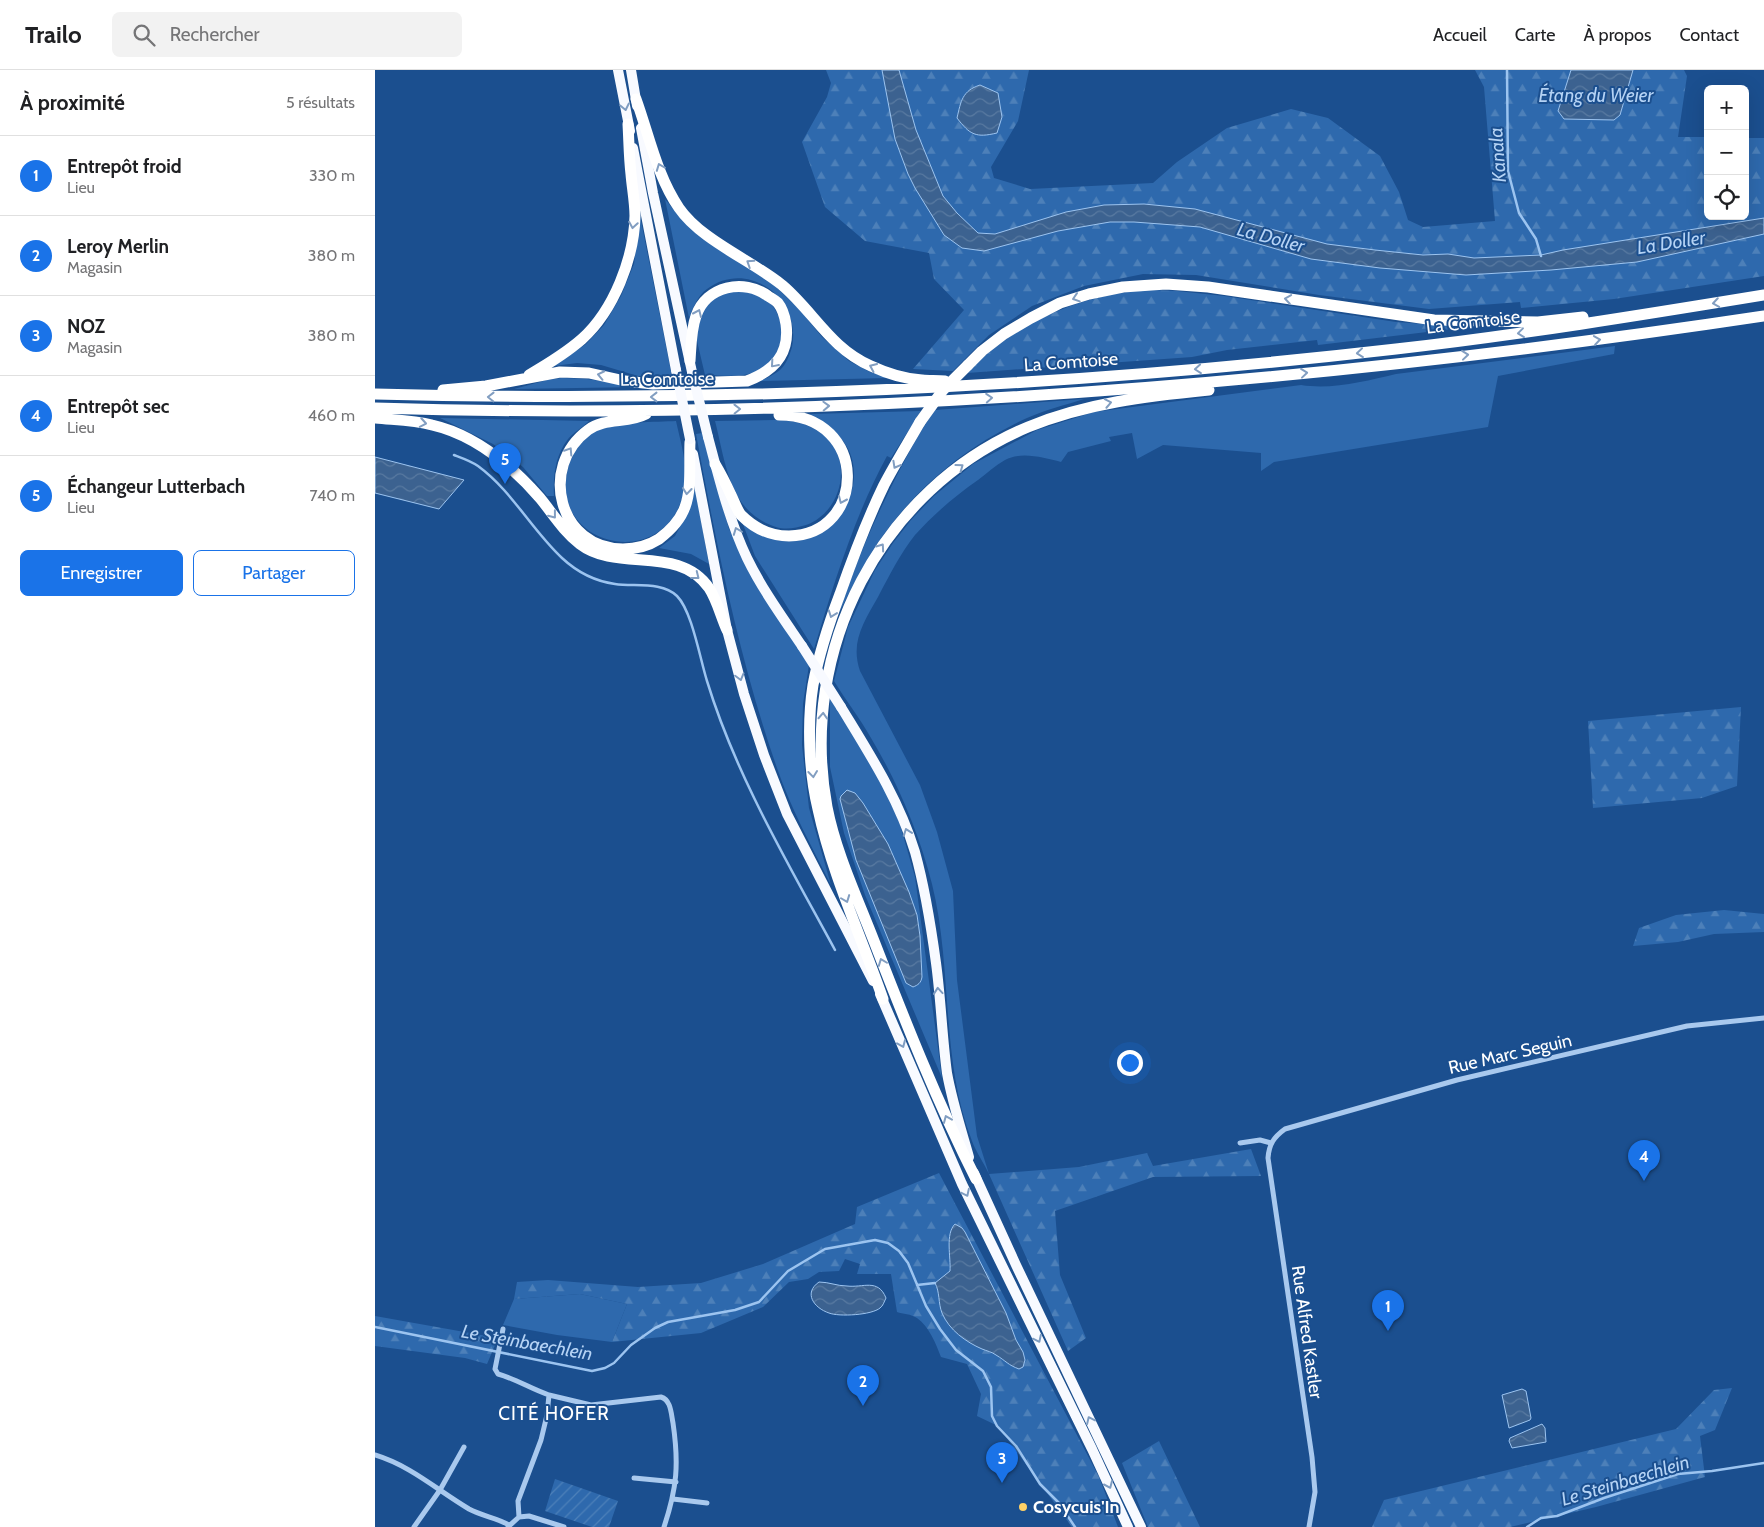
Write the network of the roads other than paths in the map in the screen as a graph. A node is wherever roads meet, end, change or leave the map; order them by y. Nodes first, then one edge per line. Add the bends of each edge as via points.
1 (617, 70) edge
2 (631, 70) edge
3 (636, 99) junction
4 (628, 124) junction
5 (1764, 296) edge
6 (1764, 316) edge
7 (1604, 321) junction
8 (691, 366) junction
9 (1255, 378) junction
10 (518, 381) junction
11 (968, 386) junction
12 (375, 394) edge
13 (414, 395) junction
14 (375, 408) edge
15 (760, 409) junction
16 (653, 411) junction
17 (375, 418) edge
18 (690, 440) junction
19 (715, 464) junction
20 (727, 630) junction
21 (883, 999) junction
22 (1764, 1018) edge
23 (1240, 1143) dead end
24 (1271, 1143) junction
25 (976, 1179) junction
26 (503, 1329) dead end
27 (549, 1395) junction
28 (464, 1447) dead end
29 (375, 1455) edge
30 (634, 1478) dead end
31 (676, 1482) junction
32 (440, 1490) junction
33 (673, 1499) junction
34 (707, 1503) dead end
35 (519, 1517) junction
36 (509, 1526) edge
37 (414, 1527) edge
38 (564, 1527) edge
39 (664, 1527) edge
40 (1128, 1527) edge
41 (1141, 1527) edge
42 (1309, 1527) edge

1 -> 4 highway
2 - 3 highway
3 - 8 highway
11 -> 3 highway via 889,374 845,352 782,286 693,224 669,192
4 -> 10 highway via 635,215 628,259 619,285 603,314 583,338 557,359
4 - 18 highway, bridge
5 -> 7 highway, La Comtoise
9 -> 6 highway, La Comtoise via 1549,346
7 -> 11 highway, La Comtoise via 1406,348 1226,367
7 -> 21 highway, bridge via 1585,316 1538,322 1434,320 1208,286 1166,284 1123,287 1060,303 1004,334 967,365 943,390 920,422 884,485 858,542 826,631 813,686 810,734 817,807 829,854
8 -> 10 highway via 696,314 710,295 733,286 745,286 778,303 787,335 783,352 762,376 747,381 653,384 589,373 560,372
8 - 19 highway, bridge
15 -> 9 highway, La Comtoise via 989,398
25 -> 9 highway via 953,1133 884,968 838,850 827,807 821,760 823,710 828,669 841,628 873,558 897,525 950,474 991,446 1059,415 1134,399 1229,388
10 - 13 highway
11 -> 13 highway, La Comtoise via 669,397
12 - 13 highway, La Comtoise
14 - 16 highway, La Comtoise
16 -> 15 highway, La Comtoise
15 -> 19 highway via 771,415 811,420 837,441 846,461 847,484 845,496 833,517 815,530 795,536 762,530 740,514
18 -> 16 highway via 685,506 670,530 652,544 633,549 611,549 595,543 579,531 566,515 559,486 564,460 572,447 595,425 640,418
17 -> 20 highway via 432,425 485,448 521,477 567,533 594,552 608,557 673,563 695,573 709,588
18 - 20 highway
25 -> 19 highway, bridge via 948,1074 927,904 914,850 881,772 747,558
20 -> 21 highway via 747,703 787,814
21 -> 40 highway via 962,1184
22 - 24 street, Rue Marc Seguin via 1687,1026 1457,1080 1285,1129
23 - 24 street via 1260,1140
24 - 42 street, Rue Alfred Kastler via 1267,1158 1312,1457 1315,1492
41 -> 25 highway
26 - 27 street via 495,1369 498,1374
27 - 31 street via 591,1405 665,1398 671,1411 676,1442
27 - 35 street via 541,1440 518,1501
28 - 32 street
29 - 32 street via 407,1467
30 - 31 street
31 - 33 street
32 - 36 street via 471,1510
32 - 37 street
33 - 34 street
33 - 39 street
35 - 36 street
35 - 38 street via 529,1516

